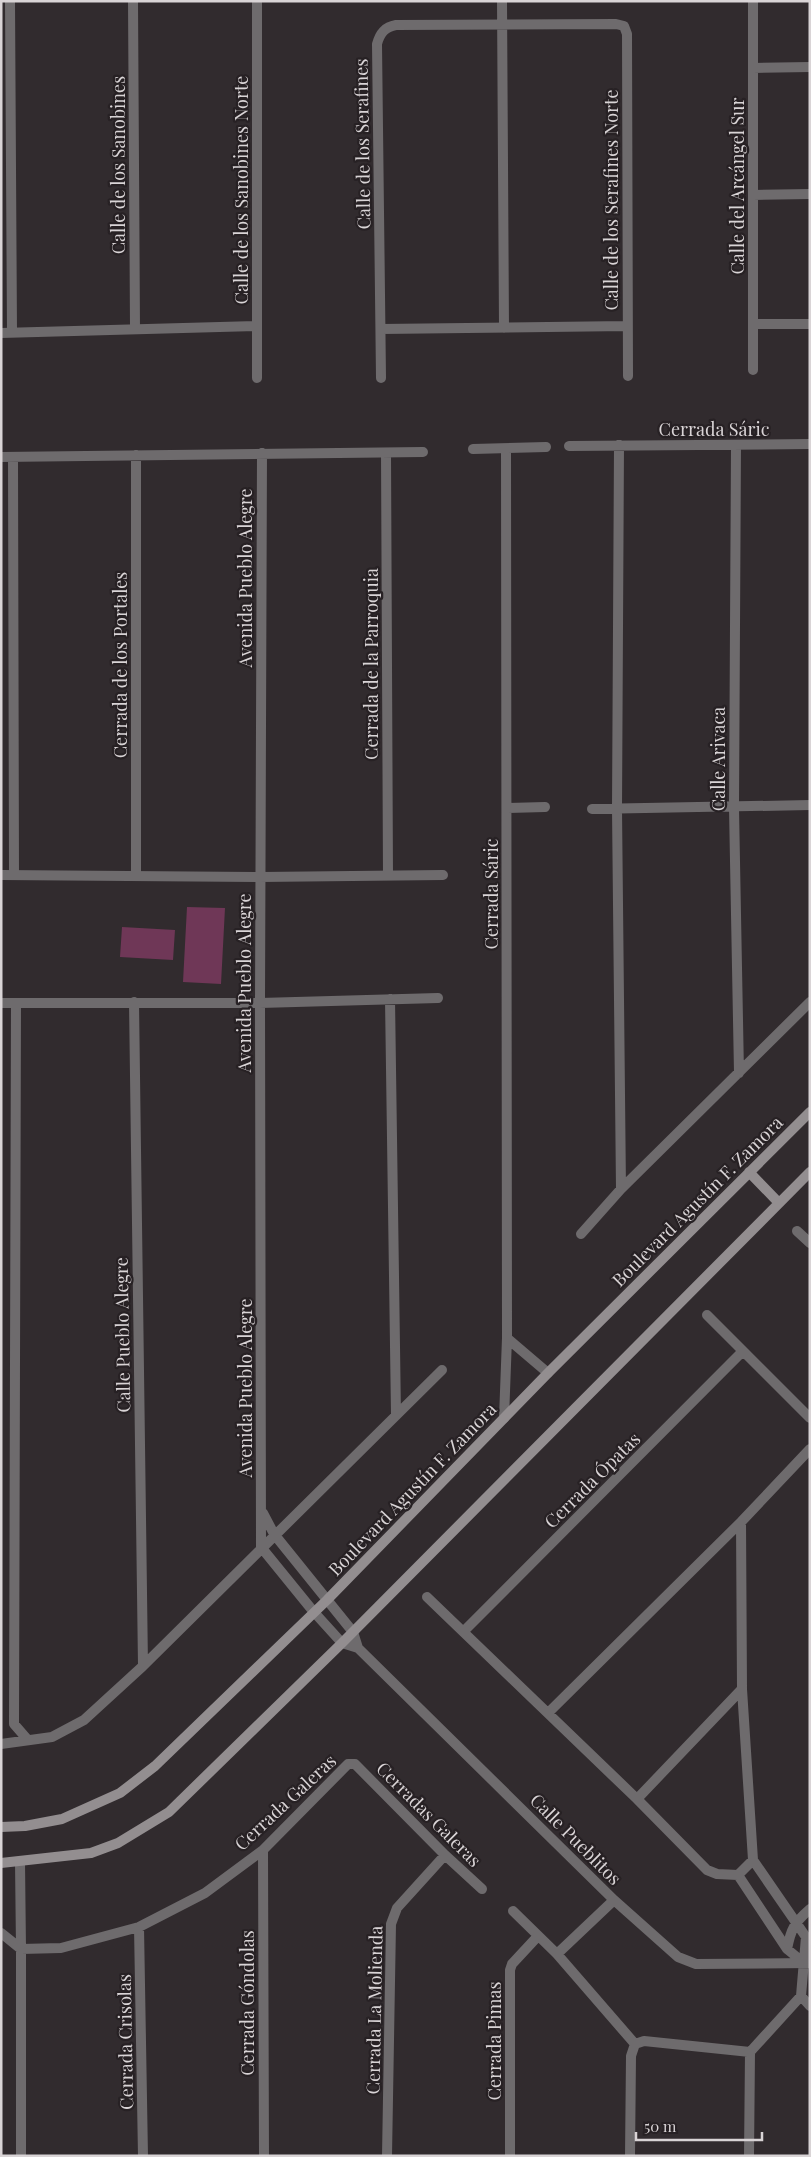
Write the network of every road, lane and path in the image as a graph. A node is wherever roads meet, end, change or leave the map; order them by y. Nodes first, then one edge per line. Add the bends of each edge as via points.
1 (10, 1) edge
2 (133, 1) edge
3 (257, 1) edge
4 (502, 1) edge
5 (752, 1) edge
6 (502, 25) junction
7 (624, 26) joint
8 (810, 67) edge
9 (753, 68) junction
10 (810, 194) edge
11 (753, 195) junction
12 (753, 324) junction
13 (810, 324) edge
14 (257, 326) junction
15 (627, 326) junction
16 (135, 328) junction
17 (504, 328) junction
18 (381, 329) junction
19 (12, 332) junction
20 (1, 333) edge
21 (753, 370) dead end
22 (628, 376) dead end
23 (257, 378) dead end
24 (381, 378) dead end
25 (810, 444) edge
26 (619, 445) junction
27 (736, 445) junction
28 (569, 446) dead end
29 (546, 447) dead end
30 (473, 449) dead end
31 (506, 449) junction
32 (423, 452) dead end
33 (262, 453) junction
34 (386, 453) junction
35 (136, 455) junction
36 (1, 457) edge
37 (13, 457) junction
38 (810, 806) edge
39 (545, 807) dead end
40 (508, 808) junction
41 (734, 808) junction
42 (592, 809) dead end
43 (617, 809) junction
44 (1, 875) edge
45 (14, 875) junction
46 (136, 875) junction
47 (443, 875) dead end
48 (388, 876) junction
49 (260, 877) junction
50 (438, 998) dead end
51 (390, 999) junction
52 (134, 1002) junction
53 (810, 1002) edge
54 (1, 1003) edge
55 (16, 1003) junction
56 (260, 1003) junction
57 (739, 1073) junction
58 (810, 1112) edge
59 (749, 1172) junction
60 (810, 1172) edge
61 (621, 1189) junction
62 (779, 1203) junction
63 (797, 1231) dead end
64 (580, 1234) dead end
65 (810, 1243) edge
66 (707, 1315) dead end
67 (507, 1338) junction
68 (742, 1352) junction
69 (442, 1370) dead end
70 (548, 1373) junction
71 (396, 1415) junction
72 (504, 1418) junction
73 (810, 1418) edge
74 (810, 1449) edge
75 (262, 1512) junction
76 (741, 1522) junction
77 (274, 1534) junction
78 (261, 1547) junction
79 (427, 1597) dead end
80 (327, 1600) junction
81 (313, 1611) junction
82 (464, 1631) junction
83 (353, 1632) junction
84 (342, 1643) junction
85 (358, 1648) junction
86 (143, 1666) junction
87 (742, 1689) junction
88 (548, 1714) junction
89 (27, 1740) junction
90 (1, 1744) edge
91 (352, 1763) joint
92 (637, 1799) junction
93 (1, 1827) edge
94 (263, 1850) junction
95 (445, 1855) junction
96 (753, 1860) junction
97 (20, 1862) junction
98 (1, 1863) edge
99 (738, 1875) junction
100 (482, 1889) dead end
101 (614, 1900) junction
102 (810, 1910) edge
103 (513, 1911) dead end
104 (796, 1921) junction
105 (139, 1928) junction
106 (1, 1932) edge
107 (808, 1935) edge
108 (538, 1936) junction
109 (22, 1949) junction
110 (787, 1949) junction
111 (557, 1954) junction
112 (807, 1963) edge
113 (806, 1985) edge
114 (801, 1996) junction
115 (810, 2006) edge
116 (635, 2044) junction
117 (750, 2052) junction
118 (21, 2156) edge
119 (143, 2156) edge
120 (264, 2156) edge
121 (387, 2156) edge
122 (510, 2156) edge
123 (630, 2156) edge
124 (749, 2156) edge

1 - 19 street
2 - 16 street, Calle de los Sanobines
3 - 14 street, Calle de los Sanobines Norte
4 - 6 street
5 - 9 street, Calle del Arcángel Sur
6 - 7 street, Calle de los Serafines
6 - 17 street
6 - 18 street, Calle de los Serafines via 396,25 388,27 379,36
7 - 15 street, Calle de los Serafines Norte via 627,34
8 - 9 street
9 - 11 street, Calle del Arcángel Sur
10 - 11 street
11 - 12 street, Calle del Arcángel Sur
12 - 13 street
12 - 21 street, Calle del Arcángel Sur
14 - 16 street
14 - 23 street, Calle de los Sanobines Norte
15 - 17 street
15 - 22 street, Calle de los Serafines Norte
16 - 19 street
17 - 18 street
18 - 24 street, Calle de los Serafines
19 - 20 street
25 - 27 street, Cerrada Sáric
26 - 27 street, Cerrada Sáric
26 - 28 street, Cerrada Sáric
26 - 43 street
27 - 41 street, Calle Arivaca
29 - 31 street
30 - 31 street
31 - 40 street, Cerrada Sáric
32 - 34 street
33 - 34 street
33 - 35 street
33 - 49 street, Avenida Pueblo Alegre
34 - 48 street, Cerrada de la Parroquia
35 - 37 street
35 - 46 street, Cerrada de los Portales
36 - 37 street
37 - 45 street
38 - 41 street
39 - 40 street
40 - 67 street, Cerrada Sáric
41 - 43 street
41 - 57 street, Calle Arivaca
42 - 43 street
43 - 61 street
44 - 45 street
45 - 46 street
46 - 49 street
47 - 48 street
48 - 49 street
49 - 56 street, Avenida Pueblo Alegre
50 - 51 street
51 - 56 street
51 - 71 street
52 - 55 street
52 - 56 street
52 - 86 street, Calle Pueblo Alegre
53 - 57 street
54 - 55 street
55 - 89 street via 14,1724
56 - 75 street, Avenida Pueblo Alegre
57 - 61 street
58 - 59 street, Boulevard Agustín F. Zamora
59 - 62 street
59 - 70 street, Boulevard Agustín F. Zamora
60 - 62 street
61 - 64 street
62 - 83 street
63 - 65 street
66 - 68 street
67 - 70 street
67 - 72 street, Cerrada Sáric
68 - 73 street
68 - 82 street, Cerrada Ópatas
69 - 71 street
70 - 72 street, Boulevard Agustín F. Zamora
71 - 77 street
72 - 80 street, Boulevard Agustín F. Zamora
74 - 76 street
75 - 77 street, Avenida Pueblo Alegre
75 - 78 street, Avenida Pueblo Alegre
76 - 87 street
76 - 88 street
77 - 78 street
77 - 80 street, Avenida Pueblo Alegre
78 - 81 street
78 - 86 street
79 - 82 street
80 - 81 street, Boulevard Agustín F. Zamora
80 - 83 street, Avenida Pueblo Alegre
81 - 84 street
81 - 93 street, Boulevard Agustín F. Zamora via 155,1766 120,1793 62,1819
82 - 88 street
83 - 84 street
83 - 85 street, Avenida Pueblo Alegre
84 - 85 street
84 - 97 street via 169,1812 118,1843 91,1853
85 - 101 street, Calle Pueblitos
86 - 89 street via 84,1720 52,1737
87 - 92 street
87 - 96 street
88 - 92 street
89 - 90 street
91 - 94 street, Cerrada Galeras
91 - 95 street, Cerradas Galeras
92 - 99 street via 707,1870
94 - 105 street, Cerrada Galeras via 205,1893
94 - 120 street, Cerrada Góndolas
95 - 100 street, Cerradas Galeras
95 - 121 street, Cerrada La Molienda via 397,1908 391,1924
96 - 99 street
96 - 104 street
97 - 98 street
97 - 109 street
99 - 110 street
101 - 111 street
101 - 112 street, Calle Pueblitos via 686,1961 696,1964
102 - 104 street
103 - 108 street
104 - 107 street
104 - 110 street
105 - 109 street, Cerrada Galeras via 61,1948
105 - 119 street, Cerrada Crisolas
106 - 109 street
107 - 112 street
108 - 111 street
108 - 122 street, Cerrada Pimas via 510,1970
109 - 118 street
110 - 112 street
111 - 116 street
112 - 113 street
113 - 114 street
114 - 115 street
114 - 117 street
116 - 117 street via 644,2041
116 - 123 street via 631,2056
117 - 124 street

